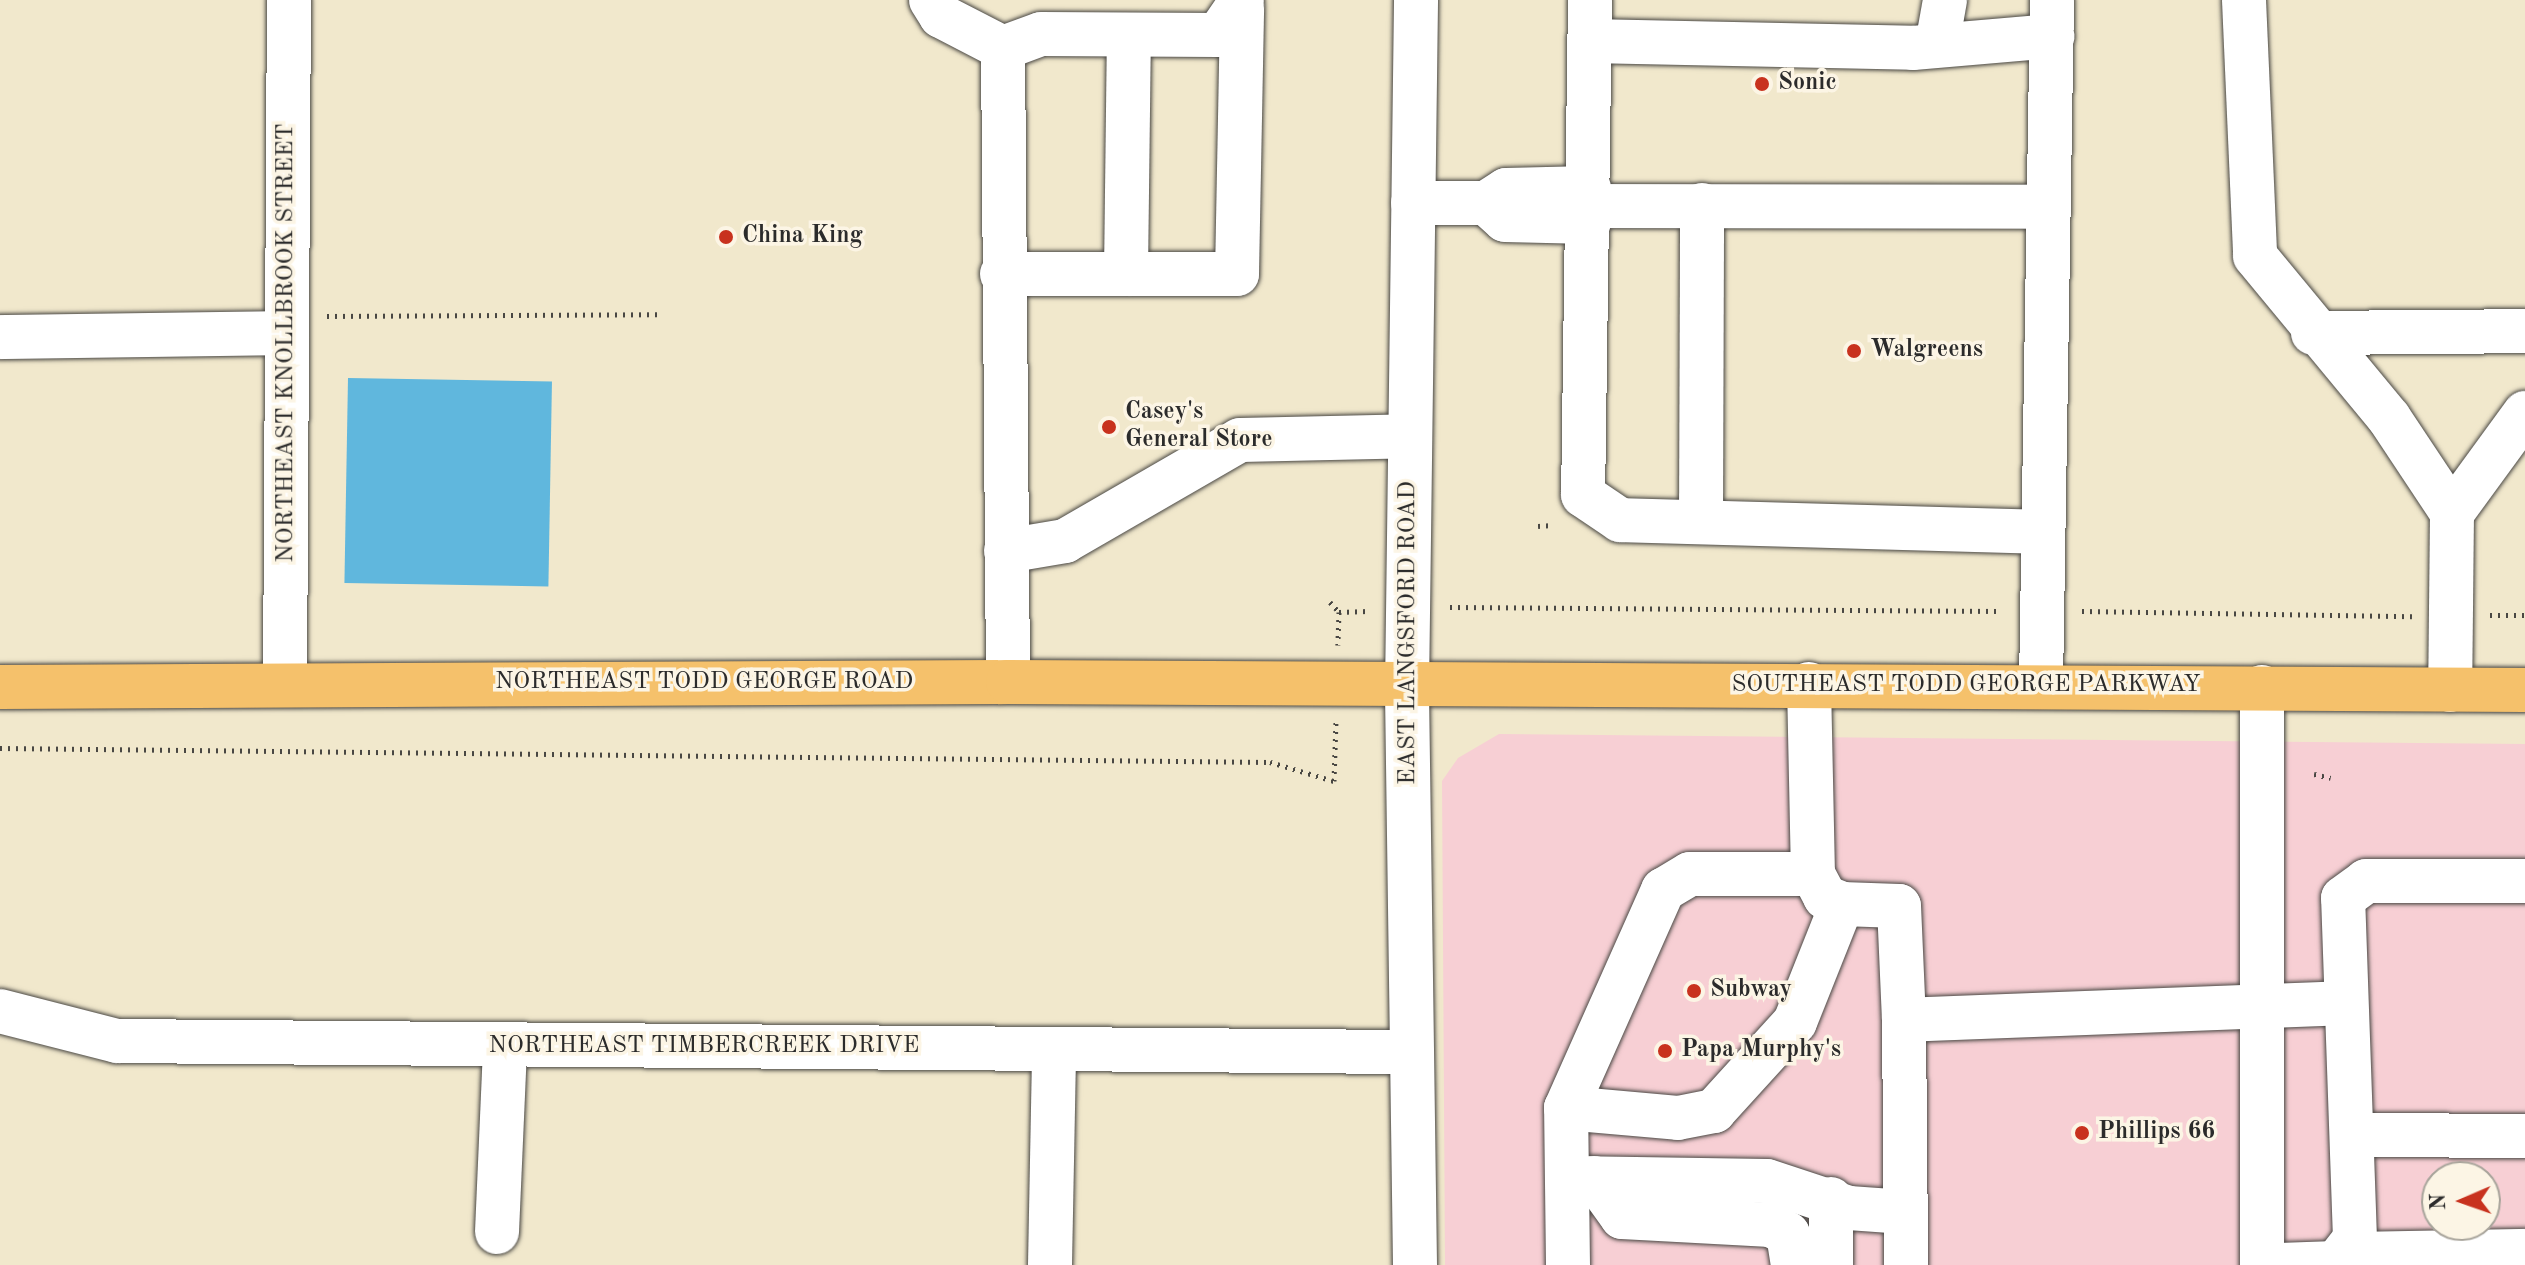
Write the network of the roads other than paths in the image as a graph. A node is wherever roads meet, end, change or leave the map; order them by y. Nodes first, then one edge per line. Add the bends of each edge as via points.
1 (289, 0) edge
2 (931, 0) edge
3 (1416, 0) edge
4 (1945, 0) edge
5 (2244, 0) edge
6 (1242, 4) edge
7 (2052, 18) edge
8 (1590, 20) edge
9 (1129, 35) junction
10 (1937, 45) junction
11 (1003, 48) junction
12 (1413, 203) junction
13 (1589, 205) junction
14 (1702, 205) junction
15 (2048, 207) junction
16 (1002, 274) junction
17 (1126, 274) junction
18 (300, 324) junction
19 (2525, 331) edge
20 (2313, 333) junction
21 (0, 337) edge
22 (2525, 413) edge
23 (1410, 436) junction
24 (2452, 513) junction
25 (1701, 522) junction
26 (2043, 532) junction
27 (1006, 551) junction
28 (1008, 682) junction
29 (1809, 684) junction
30 (285, 685) junction
31 (2041, 685) junction
32 (0, 687) edge
33 (2262, 687) junction
34 (1407, 690) junction
35 (2450, 690) junction
36 (2525, 690) edge
37 (2525, 881) edge
38 (1828, 889) junction
39 (2346, 1003) junction
40 (2262, 1007) junction
41 (0, 1011) edge
42 (1904, 1020) junction
43 (505, 1046) junction
44 (1054, 1050) junction
45 (1412, 1052) junction
46 (1566, 1108) junction
47 (2352, 1135) junction
48 (2525, 1136) edge
49 (1581, 1178) junction
50 (1831, 1199) junction
51 (1905, 1212) junction
52 (497, 1232) dead end
53 (2525, 1251) edge
54 (2347, 1254) junction
55 (1050, 1265) edge
56 (1415, 1265) edge
57 (1568, 1265) edge
58 (1793, 1265) edge
59 (1831, 1265) edge
60 (1906, 1265) edge
61 (2262, 1265) edge
62 (2279, 1265) edge

1 - 18 street, NORTHEAST KNOLLBROOK STREET
2 - 11 street via 941,16
3 - 12 street, EAST LANGSFORD ROAD
4 - 10 street
5 - 20 street via 2255,256
6 - 9 street via 1218,35
6 - 17 street via 1237,274
7 - 10 street
7 - 15 street
8 - 10 street
8 - 13 street
9 - 11 street via 1041,34
9 - 17 street
11 - 16 street
12 - 13 street via 1486,203 1505,220
12 - 23 street, EAST LANGSFORD ROAD
13 - 14 street
13 - 25 street via 1583,495 1620,520
14 - 15 street
14 - 25 street
15 - 26 street
16 - 17 street
16 - 27 street
18 - 21 street
18 - 30 street, NORTHEAST KNOLLBROOK STREET
19 - 20 street
20 - 24 street via 2389,418
22 - 24 street
23 - 27 street via 1240,440 1065,541
23 - 34 street, EAST LANGSFORD ROAD
24 - 35 street
25 - 26 street
26 - 31 street
27 - 28 street
28 - 30 main road, NORTHEAST TODD GEORGE ROAD
28 - 34 main road, NORTHEAST TODD GEORGE ROAD
29 - 31 main road, SOUTHEAST TODD GEORGE PARKWAY
29 - 34 main road, SOUTHEAST TODD GEORGE PARKWAY
29 - 38 street
30 - 32 main road, NORTHEAST TODD GEORGE ROAD
31 - 33 main road, SOUTHEAST TODD GEORGE PARKWAY
33 - 35 main road, SOUTHEAST TODD GEORGE PARKWAY
33 - 40 street
34 - 45 street, EAST LANGSFORD ROAD
35 - 36 main road, SOUTHEAST TODD GEORGE PARKWAY
37 - 39 street via 2366,881 2343,898
38 - 42 street via 1899,906
38 - 46 street via 1795,1022 1714,1111 1678,1118
38 - 46 street via 1690,874 1663,890
39 - 40 street
39 - 47 street
40 - 42 street
40 - 61 street
41 - 43 street, NORTHEAST TIMBERCREEK DRIVE via 117,1041
42 - 51 street
43 - 44 street, NORTHEAST TIMBERCREEK DRIVE
43 - 52 street
44 - 45 street, NORTHEAST TIMBERCREEK DRIVE
44 - 55 street
45 - 56 street, EAST LANGSFORD ROAD
46 - 49 street
47 - 48 street
47 - 54 street via 2355,1239
49 - 50 street via 1767,1181
49 - 57 street
49 - 58 street via 1622,1217 1771,1225 1788,1234
50 - 51 street
50 - 59 street
51 - 60 street
53 - 54 street
54 - 62 street via 2336,1263

